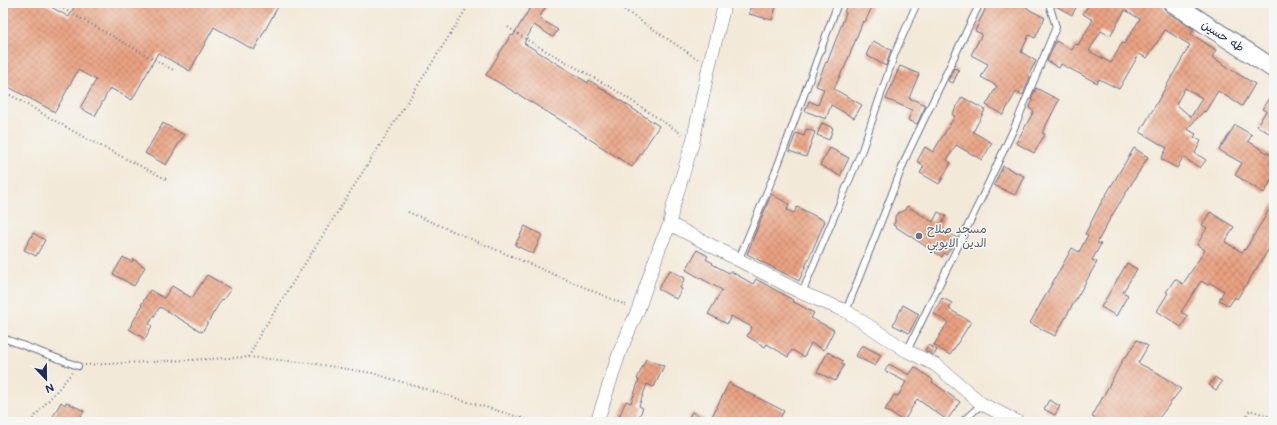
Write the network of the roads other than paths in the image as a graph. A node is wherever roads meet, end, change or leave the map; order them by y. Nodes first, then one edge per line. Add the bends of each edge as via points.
1 (725, 3) edge
2 (838, 3) edge
3 (917, 3) edge
4 (980, 3) edge
5 (1053, 3) edge
6 (1173, 3) edge
7 (1194, 3) edge
8 (1274, 55) edge
9 (1274, 69) edge
10 (670, 224) junction
11 (738, 261) junction
12 (802, 293) junction
13 (846, 311) junction
14 (3, 338) edge
15 (907, 351) junction
16 (78, 366) road end
17 (982, 404) junction
18 (597, 422) edge
19 (962, 422) edge
20 (1018, 422) edge

1 - 10 street via 693,141
2 - 11 lane via 778,165
3 - 12 lane via 895,53 862,150
4 - 13 lane via 907,155
5 - 15 lane via 1050,7 1056,27 1015,126
6 - 9 main road, طه حسين
7 - 8 main road, طه حسين
10 - 11 street
10 - 18 street via 620,351
11 - 12 street
12 - 13 street
13 - 15 street
14 - 16 lane
15 - 17 street via 936,365
17 - 19 lane
17 - 20 street

